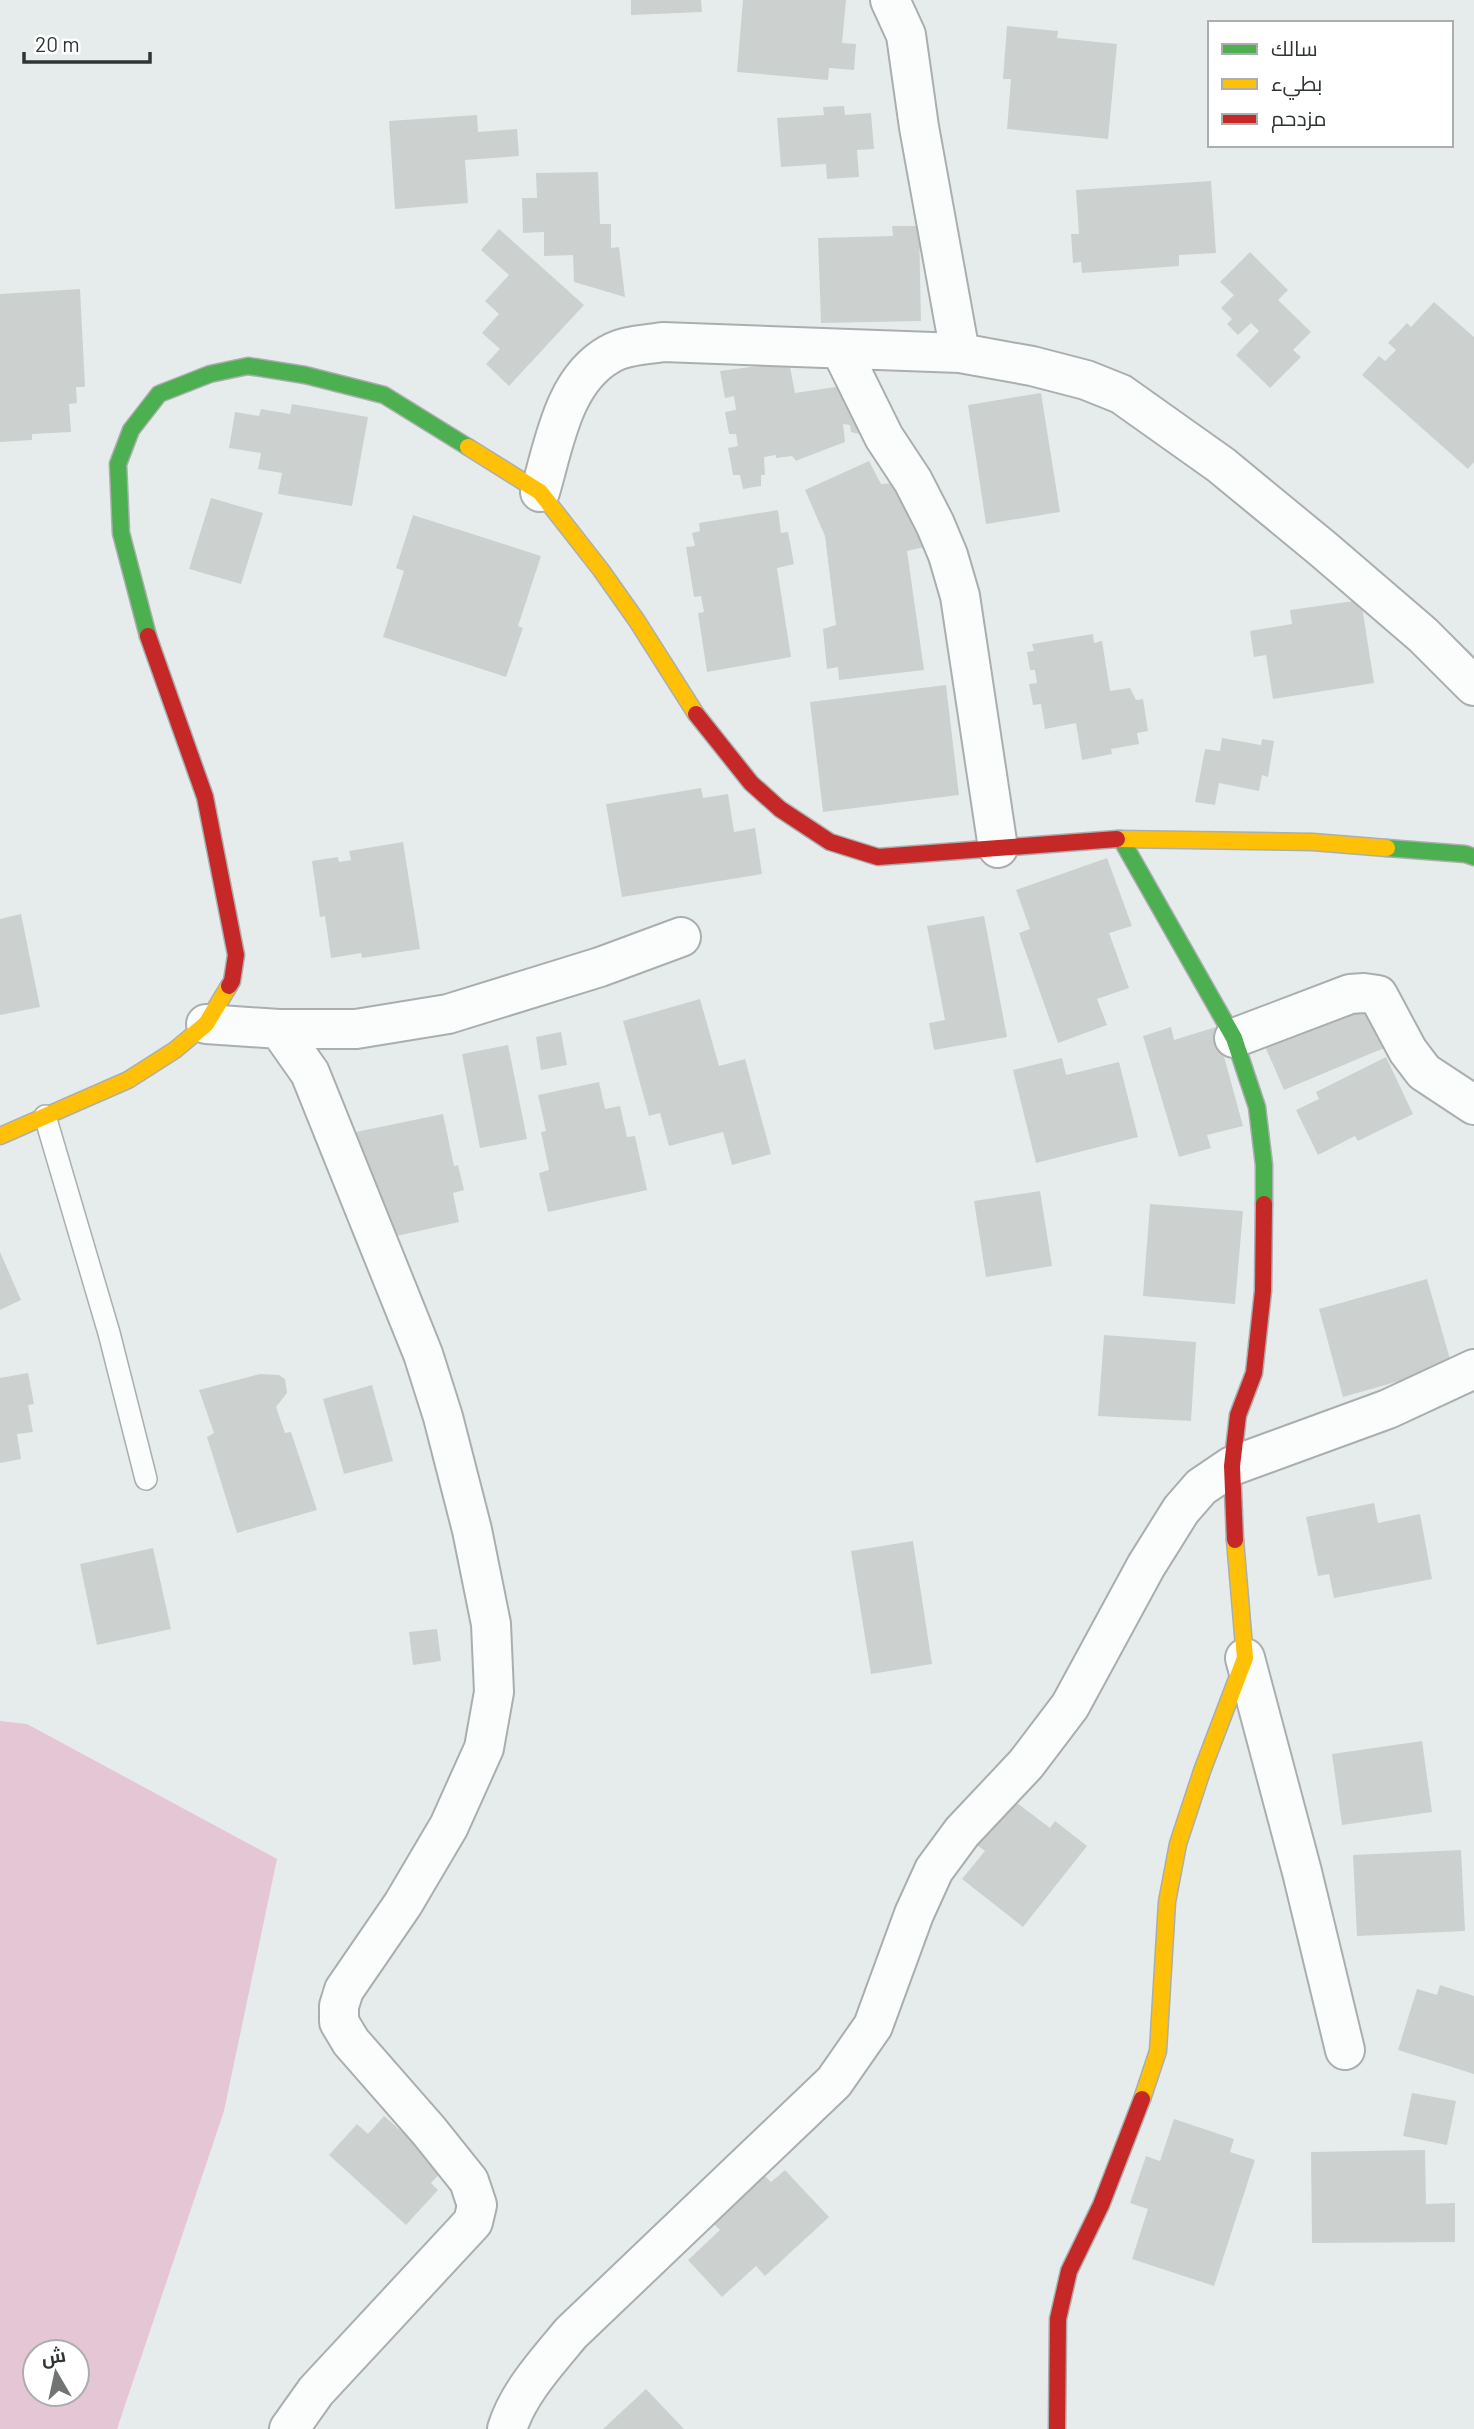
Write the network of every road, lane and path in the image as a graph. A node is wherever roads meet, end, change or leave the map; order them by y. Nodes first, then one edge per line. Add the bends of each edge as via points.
1 (890, 0) edge
2 (841, 350) junction
3 (960, 353) junction
4 (540, 492) junction
5 (1474, 686) edge
6 (1121, 839) junction
7 (998, 848) junction
8 (1474, 857) edge
9 (681, 937) dead end
10 (206, 1024) junction
11 (279, 1029) junction
12 (1234, 1038) junction
13 (1474, 1105) edge
14 (45, 1116) junction
15 (0, 1136) edge
16 (1474, 1369) edge
17 (1232, 1466) junction
18 (146, 1479) dead end
19 (1245, 1657) junction
20 (1345, 2050) dead end
21 (289, 2429) edge
22 (507, 2429) edge
23 (1057, 2429) edge

1 - 3 street via 906,35
2 - 3 street
2 - 4 street via 663,342 610,354 592,366 578,384 561,420
2 - 7 street via 948,555 960,596
3 - 5 street via 1032,366 1121,394 1221,465 1323,549 1423,635
4 - 7 main road via 637,621 699,719 751,783 780,809 830,842 878,858
4 - 10 main road via 384,395 248,366 210,373 159,394 131,430 118,464 121,533 149,639 205,797 236,955 232,981
6 - 7 main road
6 - 8 main road via 1313,842
6 - 12 main road
9 - 11 street via 447,1014 356,1029
10 - 11 street
10 - 14 main road via 128,1080
11 - 21 street via 310,1073 423,1354 472,1530 491,1624 494,1692 484,1748 449,1826 404,1904 344,1990 339,2006 340,2022 351,2042 468,2181 477,2205 473,2222 316,2391
12 - 13 street via 1350,994 1378,995 1424,1072
12 - 17 main road via 1257,1107 1264,1165 1264,1242 1261,1328 1254,1373 1238,1415
14 - 15 main road
14 - 18 lane
16 - 17 street via 1388,1409
17 - 19 main road
17 - 22 street via 1200,1487 1181,1510 1070,1706 1026,1765 962,1832 934,1870 873,2026 834,2082 571,2333 535,2376
19 - 20 street
19 - 23 main road via 1178,1844 1167,1902 1158,2051 1106,2193 1069,2271 1058,2319

